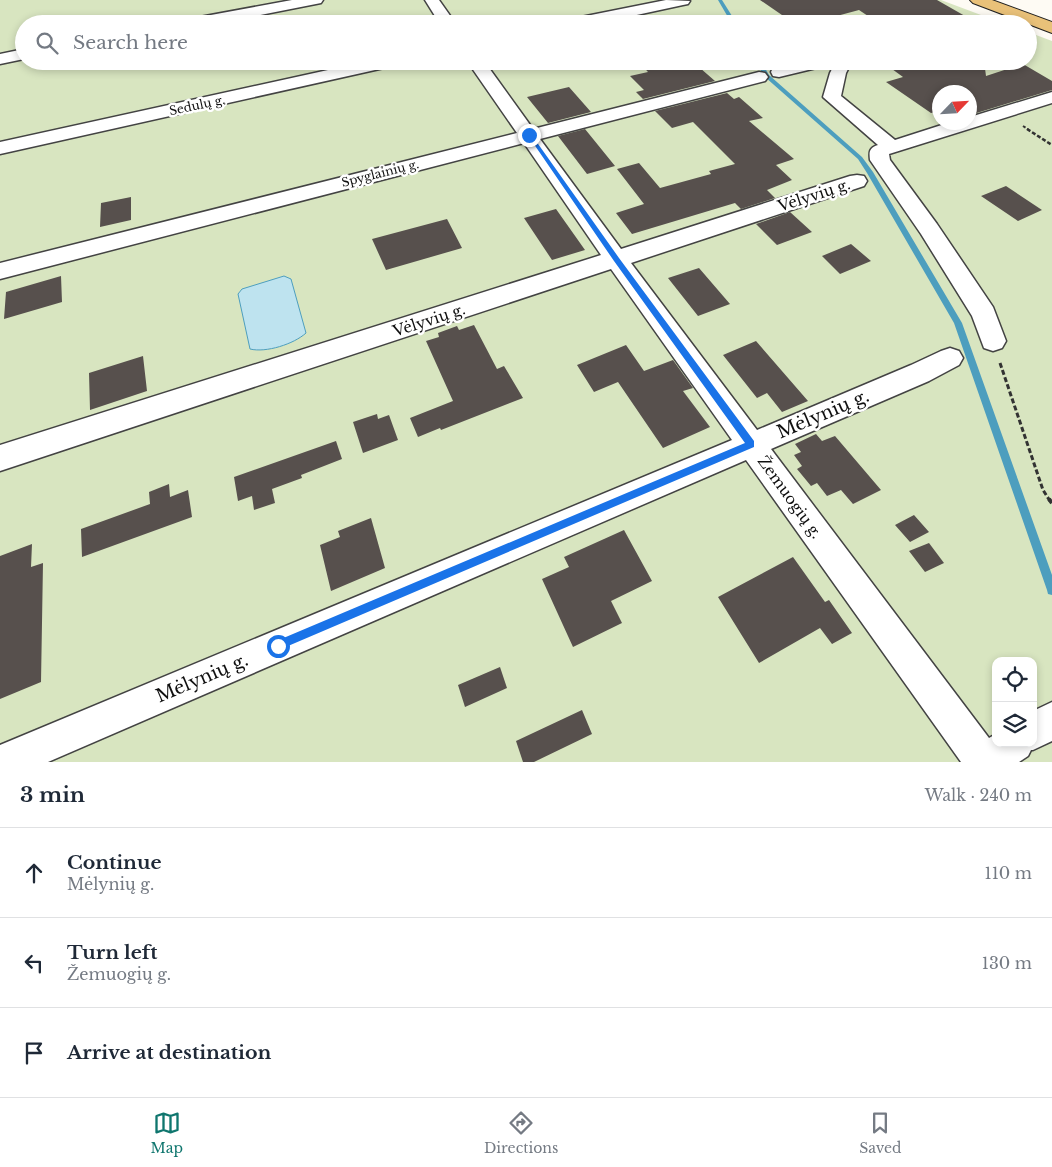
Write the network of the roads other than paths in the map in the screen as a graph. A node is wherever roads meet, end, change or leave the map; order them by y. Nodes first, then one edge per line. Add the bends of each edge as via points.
1 (316, 0) edge
2 (432, 0) edge
3 (978, 0) edge
4 (683, 1) edge
5 (237, 15) edge
6 (442, 15) edge
7 (615, 15) edge
8 (1018, 15) edge
9 (1037, 22) edge
10 (1052, 28) edge
11 (15, 56) edge
12 (0, 59) edge
13 (353, 70) edge
14 (482, 70) edge
15 (787, 70) edge
16 (840, 70) edge
17 (779, 72) dead end
18 (759, 77) dead end
19 (1052, 97) edge
20 (529, 135) junction
21 (893, 147) junction
22 (0, 148) edge
23 (857, 181) dead end
24 (616, 260) junction
25 (0, 271) edge
26 (992, 341) road end
27 (950, 358) dead end
28 (751, 444) junction
29 (0, 458) edge
30 (1052, 720) edge
31 (1037, 729) edge
32 (1009, 747) edge
33 (4, 762) edge
34 (985, 762) edge

1 - 5 street
2 - 6 street
3 - 8 main road
4 - 7 street
9 - 10 main road
11 - 12 street
13 - 22 street, Sedulų g.
14 - 20 street, Žemuogių g.
15 - 17 street
16 - 21 street via 832,97
18 - 20 street, Spyglainių g.
19 - 21 street
20 - 24 street, Žemuogių g.
20 - 25 street, Spyglainių g.
21 - 26 street via 879,151 880,160 929,228 984,314
23 - 24 street, Vėlyvių g.
24 - 28 street, Žemuogių g.
24 - 29 street, Vėlyvių g.
27 - 28 street, Mėlynių g.
28 - 33 street, Mėlynių g.
28 - 34 street, Žemuogių g.
30 - 31 street
32 - 34 street

